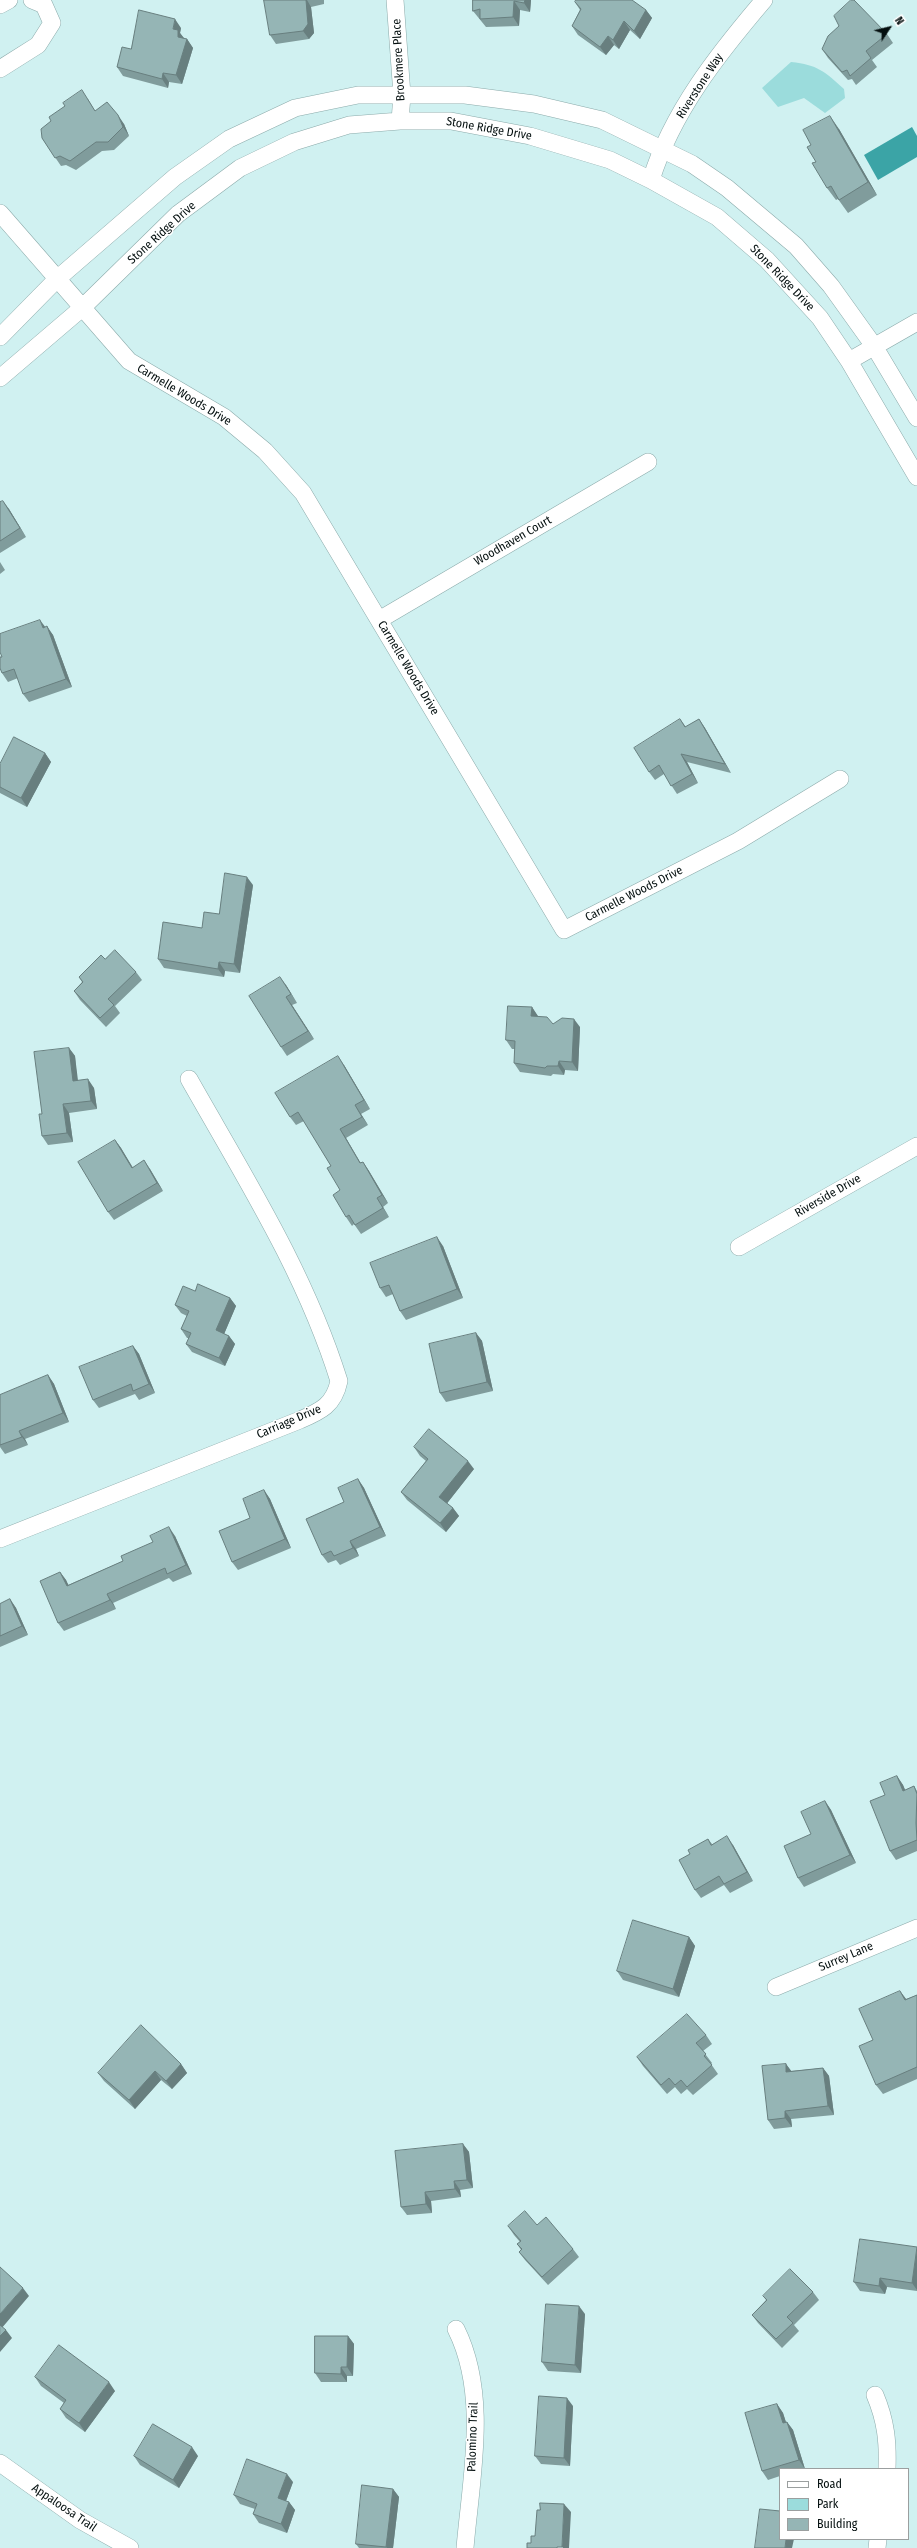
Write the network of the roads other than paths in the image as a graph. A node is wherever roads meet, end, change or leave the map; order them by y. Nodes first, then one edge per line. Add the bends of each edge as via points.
1 (9, 0) edge
2 (32, 0) edge
3 (395, 0) edge
4 (764, 0) edge
5 (0, 5) edge
6 (0, 69) edge
7 (402, 95) junction
8 (400, 121) junction
9 (661, 149) junction
10 (651, 180) junction
11 (0, 213) edge
12 (57, 279) junction
13 (82, 308) junction
14 (917, 322) edge
15 (0, 337) edge
16 (874, 346) junction
17 (849, 361) junction
18 (0, 378) edge
19 (917, 418) edge
20 (648, 462) dead end
21 (917, 477) edge
22 (379, 620) junction
23 (840, 779) dead end
24 (189, 1079) dead end
25 (917, 1146) edge
26 (739, 1247) dead end
27 (0, 1539) edge
28 (917, 1928) edge
29 (776, 1987) dead end
30 (456, 2329) dead end
31 (875, 2396) dead end
32 (0, 2463) edge
33 (887, 2468) edge
34 (130, 2548) edge
35 (465, 2548) edge

1 - 5 street
2 - 6 street via 44,5 52,23 38,45
3 - 7 street, Brookmere Place
4 - 9 street, Riverstone Way via 730,40 697,87
7 - 8 street, Brookmere Place
7 - 9 street via 465,95 534,104 602,120
7 - 12 street via 358,95 295,108 229,139 175,177
8 - 10 street, Stone Ridge Drive via 451,121 530,136 610,160
8 - 13 street, Stone Ridge Drive via 349,125 313,135 240,168 178,214
9 - 10 street, Riverstone Way
9 - 16 street via 692,164 727,188 796,246 852,313
10 - 17 street, Stone Ridge Drive via 717,217 767,260 820,318
11 - 12 street, Carmelle Woods Drive
12 - 13 street, Carmelle Woods Drive
12 - 15 street
13 - 18 street, Stone Ridge Drive
13 - 22 street, Carmelle Woods Drive via 129,361 224,417 265,451 303,493
14 - 16 street
16 - 17 street
16 - 19 street
17 - 21 street, Stone Ridge Drive
20 - 22 street, Woodhaven Court
22 - 23 street, Carmelle Woods Drive via 564,930 738,841
24 - 27 street, Carriage Drive via 280,1239 309,1296 339,1381 336,1394 328,1405 300,1420
25 - 26 street, Riverside Drive
28 - 29 street, Surrey Lane
30 - 35 street, Palomino Trail via 468,2357 474,2402 473,2464
31 - 33 street via 886,2425
32 - 34 street, Appaloosa Trail via 80,2520

